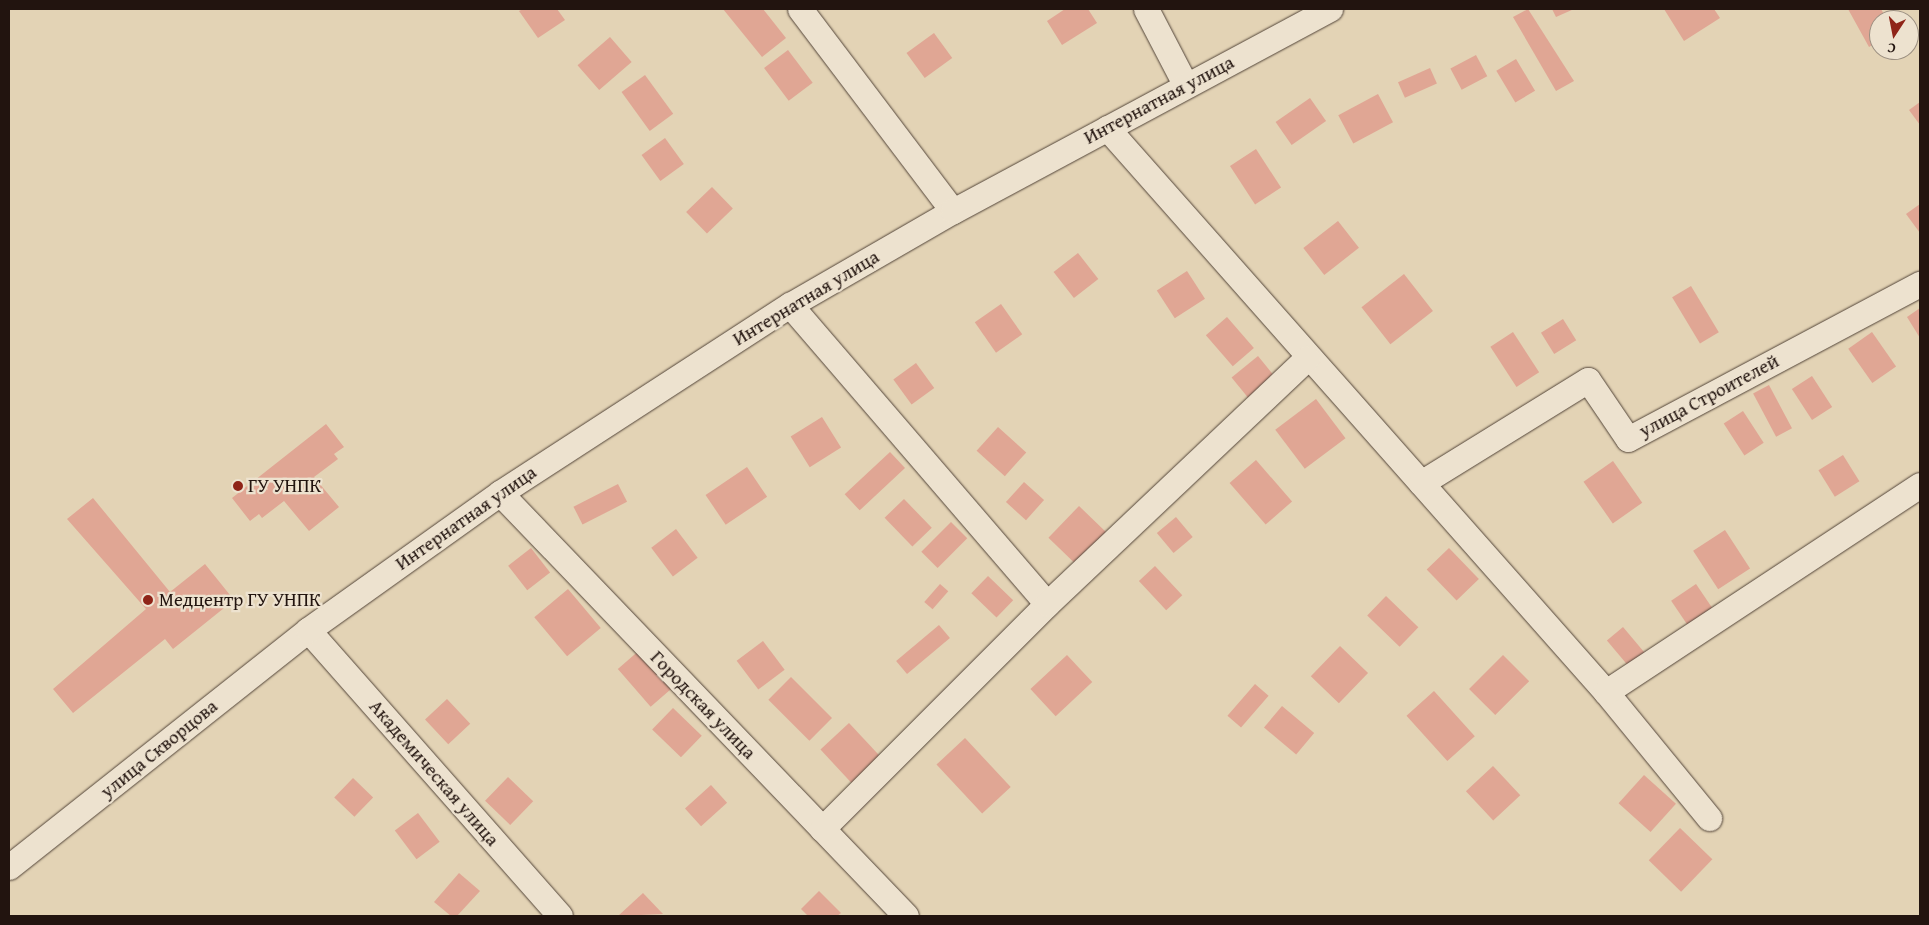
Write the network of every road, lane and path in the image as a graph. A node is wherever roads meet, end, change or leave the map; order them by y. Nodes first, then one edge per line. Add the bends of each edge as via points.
1 (800, 9) edge
2 (1146, 9) edge
3 (1330, 9) edge
4 (1184, 84) junction
5 (1107, 128) junction
6 (953, 211) junction
7 (1920, 284) edge
8 (790, 305) junction
9 (1307, 358) junction
10 (1421, 483) junction
11 (1920, 485) edge
12 (500, 493) junction
13 (1047, 604) junction
14 (308, 630) junction
15 (1606, 692) junction
16 (1709, 818) dead end
17 (822, 829) junction
18 (9, 867) edge
19 (560, 916) edge
20 (906, 916) edge

1 - 6 street
2 - 4 street
3 - 4 street, Интернатная улица
4 - 5 street, Интернатная улица
5 - 6 street, Интернатная улица
5 - 9 street
6 - 8 street, Интернатная улица
7 - 10 street, улица Строителей via 1628,440 1588,380
8 - 12 street, Интернатная улица
8 - 13 street
9 - 10 street
9 - 13 street
10 - 15 street
11 - 15 street
12 - 14 street, Интернатная улица
12 - 17 street, Городская улица
13 - 17 street
14 - 18 street, улица Скворцова
14 - 19 street, Академическая улица
15 - 16 street
17 - 20 street, Городская улица

